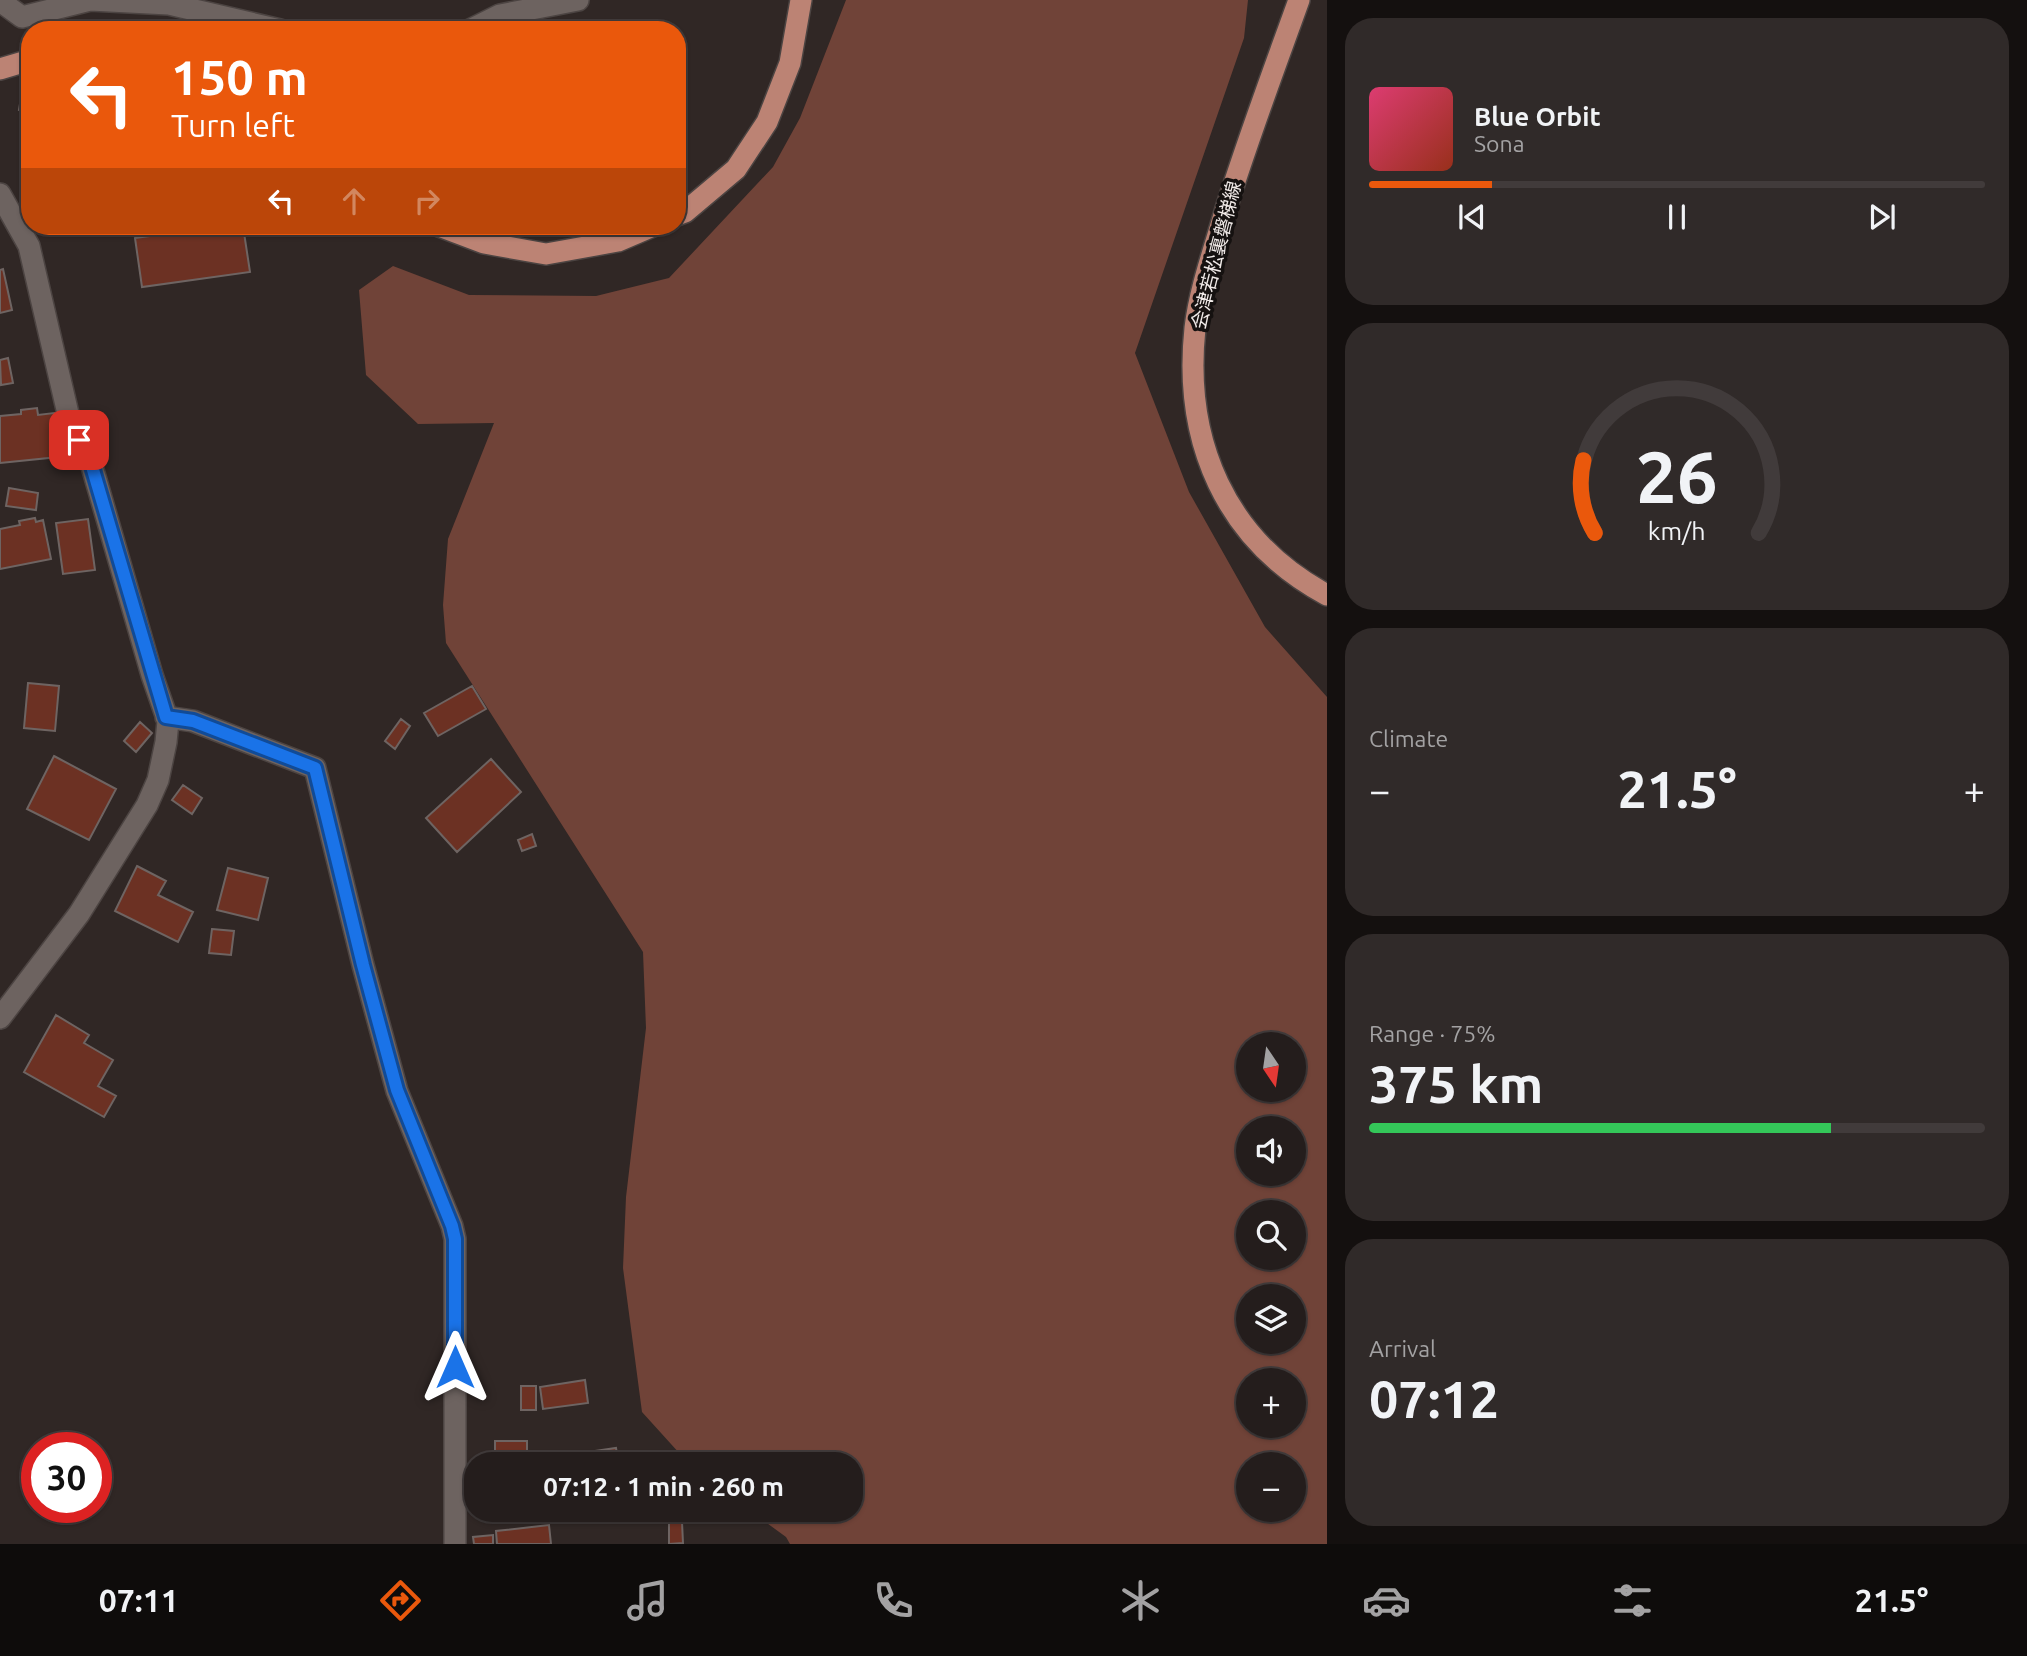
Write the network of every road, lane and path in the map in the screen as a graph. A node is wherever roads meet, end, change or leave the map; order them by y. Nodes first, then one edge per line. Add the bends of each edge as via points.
1 (578, 0) edge
2 (801, 0) edge
3 (1299, 0) edge
4 (0, 1) edge
5 (242, 21) edge
6 (488, 21) edge
7 (21, 63) edge
8 (0, 69) edge
9 (0, 194) edge
10 (686, 211) edge
11 (21, 232) edge
12 (23, 235) edge
13 (463, 235) edge
14 (633, 235) edge
15 (1327, 595) edge
16 (166, 717) junction
17 (0, 1018) edge
18 (454, 1544) edge

1 - 6 street
2 - 10 main road via 790,63 767,122 736,169
3 - 15 main road, 会津若松裏磐梯線 via 1211,257 1195,327 1193,401 1209,463 1240,521 1287,569
4 - 5 street via 22,17 90,0 169,4
7 - 8 main road
9 - 11 street
12 - 16 street via 69,418 91,463
13 - 14 main road via 546,254 618,242
16 - 17 street via 158,780 147,805 79,914
16 - 18 street via 193,721 315,768 397,1090 455,1239

